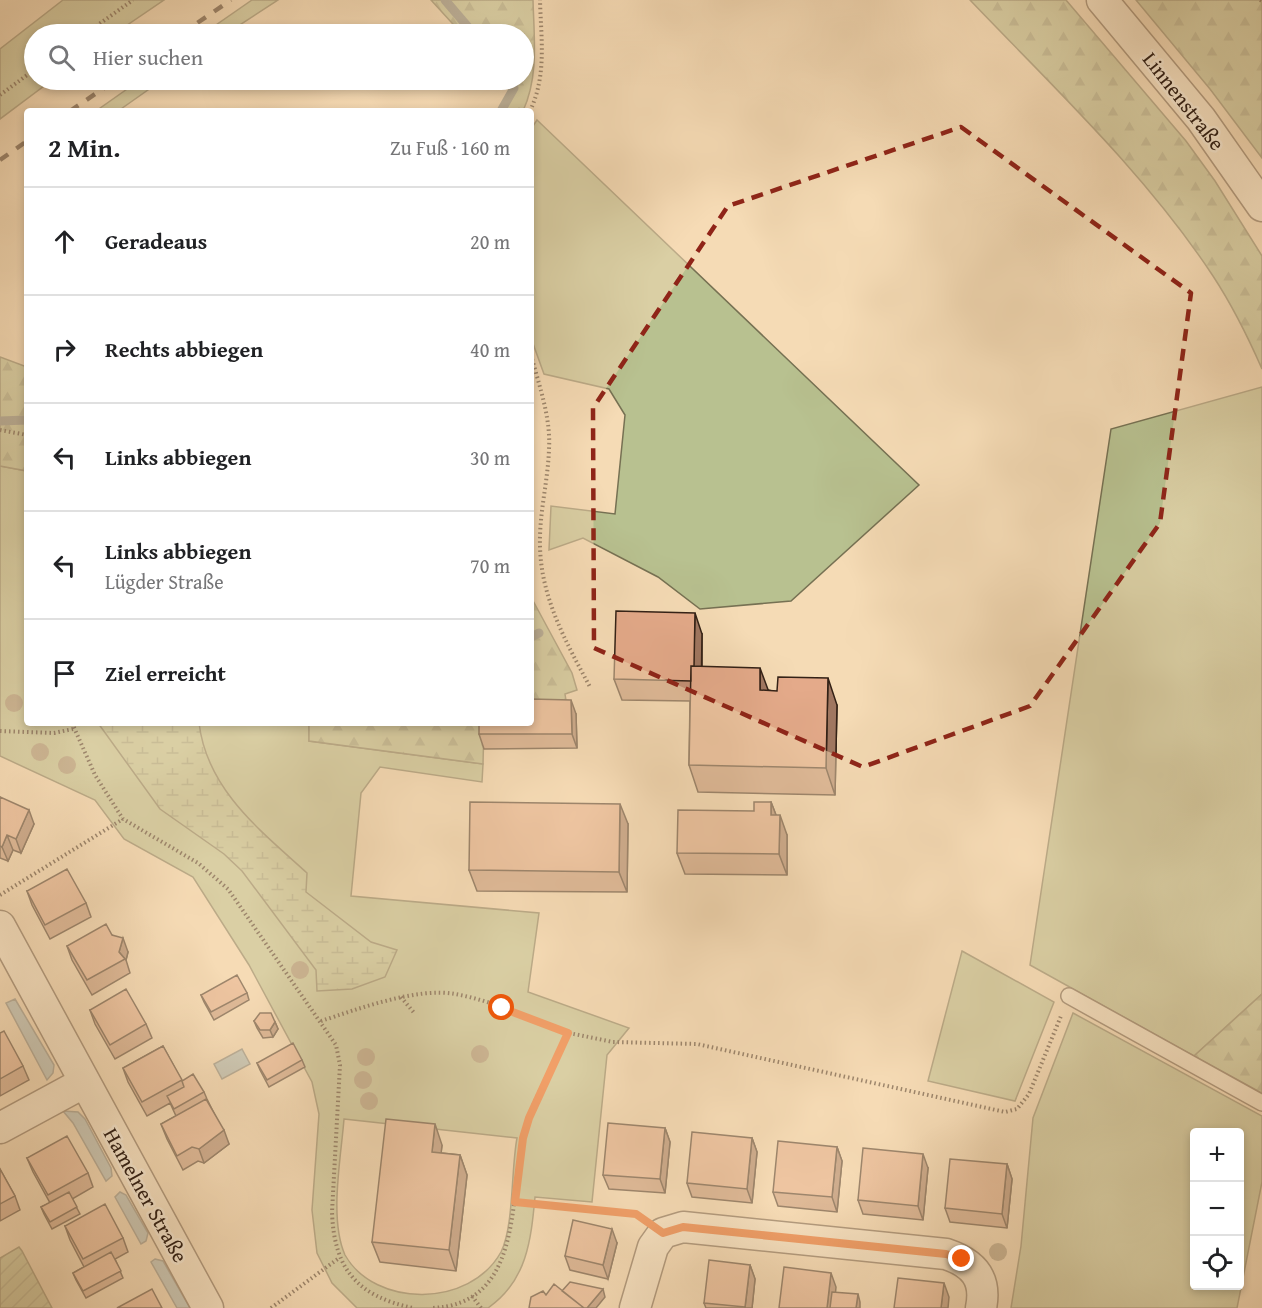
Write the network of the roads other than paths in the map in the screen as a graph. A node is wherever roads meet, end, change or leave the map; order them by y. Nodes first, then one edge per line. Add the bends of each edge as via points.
1 (1102, 0) edge
2 (1262, 206) edge
3 (0, 926) edge
4 (1069, 996) road end
5 (85, 1082) junction
6 (1262, 1103) edge
7 (0, 1128) edge
8 (208, 1308) edge
9 (635, 1308) edge
10 (981, 1308) edge

1 - 2 street, Linnenstraße via 1201,119
3 - 5 street, Hamelner Straße
4 - 6 lane
5 - 7 street
5 - 8 street, Hamelner Straße
9 - 10 street via 653,1247 663,1233 683,1227 946,1254 975,1268 982,1282

